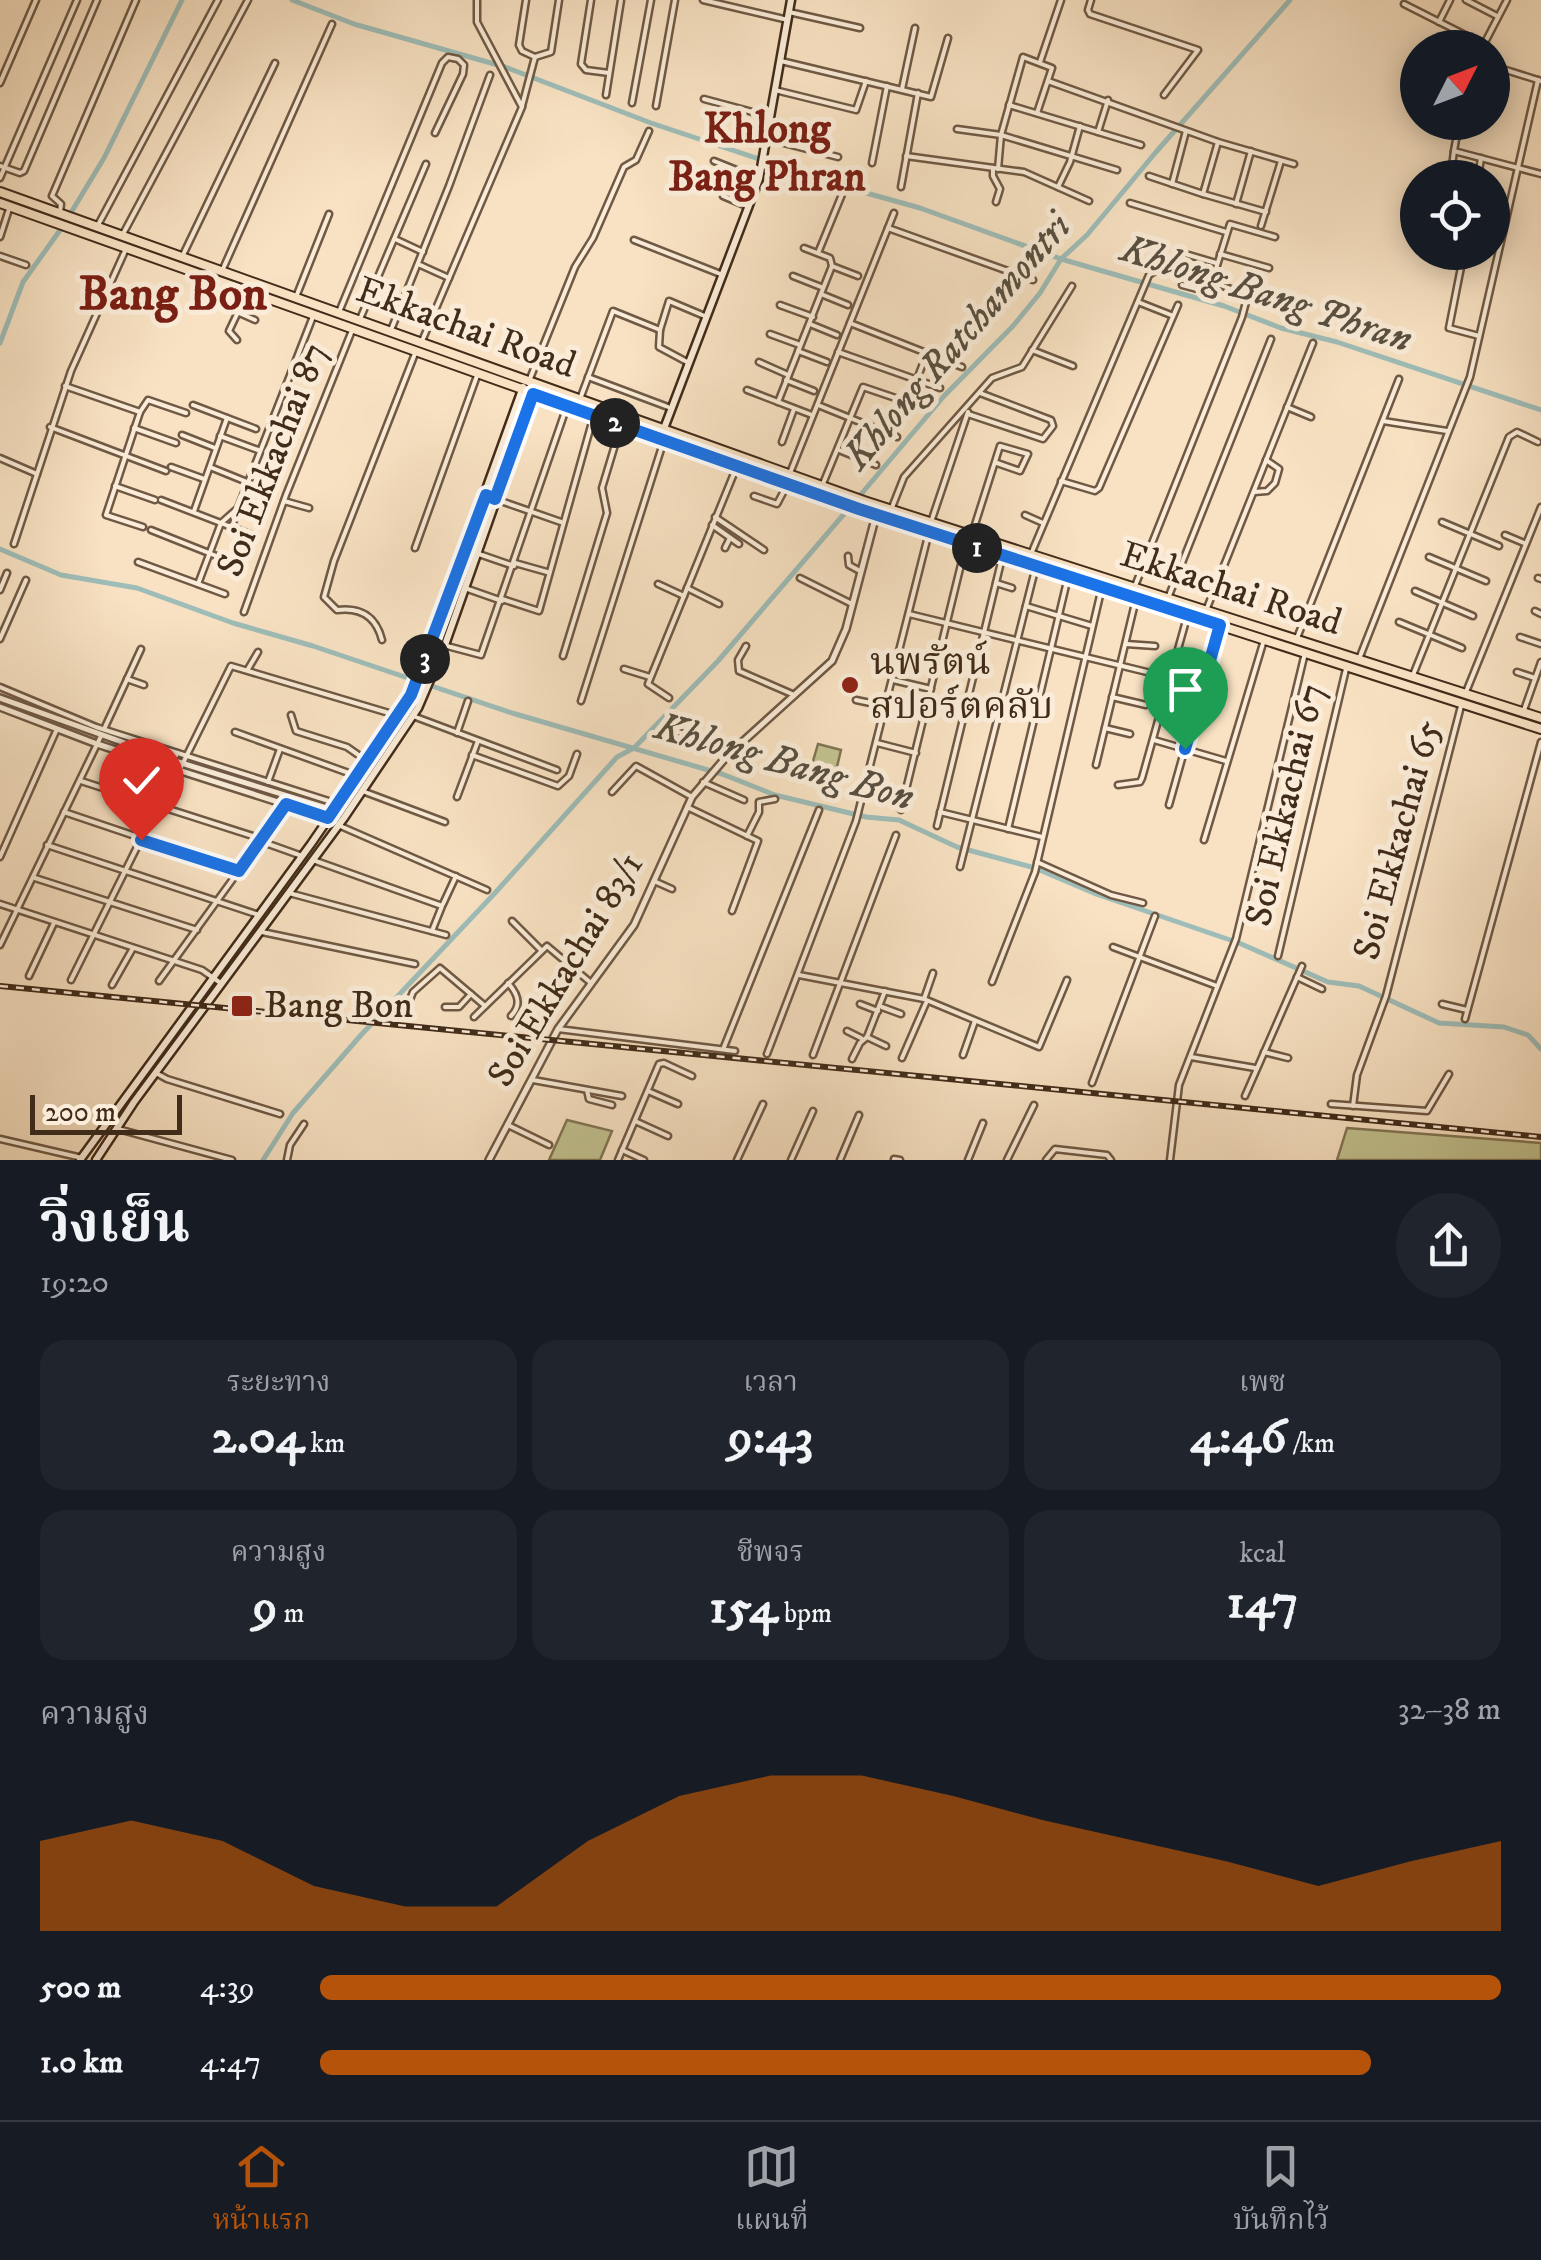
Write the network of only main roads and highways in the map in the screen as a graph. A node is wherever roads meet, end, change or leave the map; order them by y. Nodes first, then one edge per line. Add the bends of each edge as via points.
1 (791, 0) edge
2 (0, 192) edge
3 (5, 205) edge
4 (244, 286) junction
5 (269, 293) junction
6 (531, 381) junction
7 (522, 390) junction
8 (533, 394) junction
9 (661, 435) junction
10 (788, 479) junction
11 (486, 495) junction
12 (495, 499) junction
13 (844, 499) junction
14 (862, 505) junction
15 (930, 527) junction
16 (1051, 566) junction
17 (1541, 718) edge
18 (1541, 729) edge
19 (336, 807) junction
20 (328, 818) junction
21 (341, 822) junction
22 (184, 1017) junction
23 (193, 1023) junction
24 (83, 1159) edge
25 (96, 1160) edge

1 - 9 main road via 763,165
2 - 4 main road, Ekkachai Road via 222,271
3 - 4 main road, Ekkachai Road
4 - 5 main road, Ekkachai Road
5 - 6 main road, Ekkachai Road via 296,296
5 - 7 main road, Ekkachai Road
6 - 7 main road
6 - 8 main road
6 - 9 main road, Ekkachai Road
7 - 8 main road, Ekkachai Road
7 - 11 main road
8 - 9 main road, Ekkachai Road
8 - 12 main road
9 - 10 main road, Ekkachai Road
9 - 10 main road, Ekkachai Road
10 - 13 main road, Ekkachai Road
10 - 13 main road, Ekkachai Road
11 - 12 main road
11 - 19 main road via 416,683
12 - 21 main road via 428,688
13 - 14 main road, Ekkachai Road
14 - 15 main road, Ekkachai Road
14 - 15 main road, Ekkachai Road via 876,515
15 - 16 main road, Ekkachai Road via 1031,554
15 - 16 main road, Ekkachai Road via 1002,556
16 - 17 main road, Ekkachai Road
16 - 18 main road, Ekkachai Road
19 - 20 main road
19 - 21 main road
20 - 21 main road
20 - 22 main road
21 - 23 main road
22 - 23 main road
22 - 24 main road
23 - 25 main road

